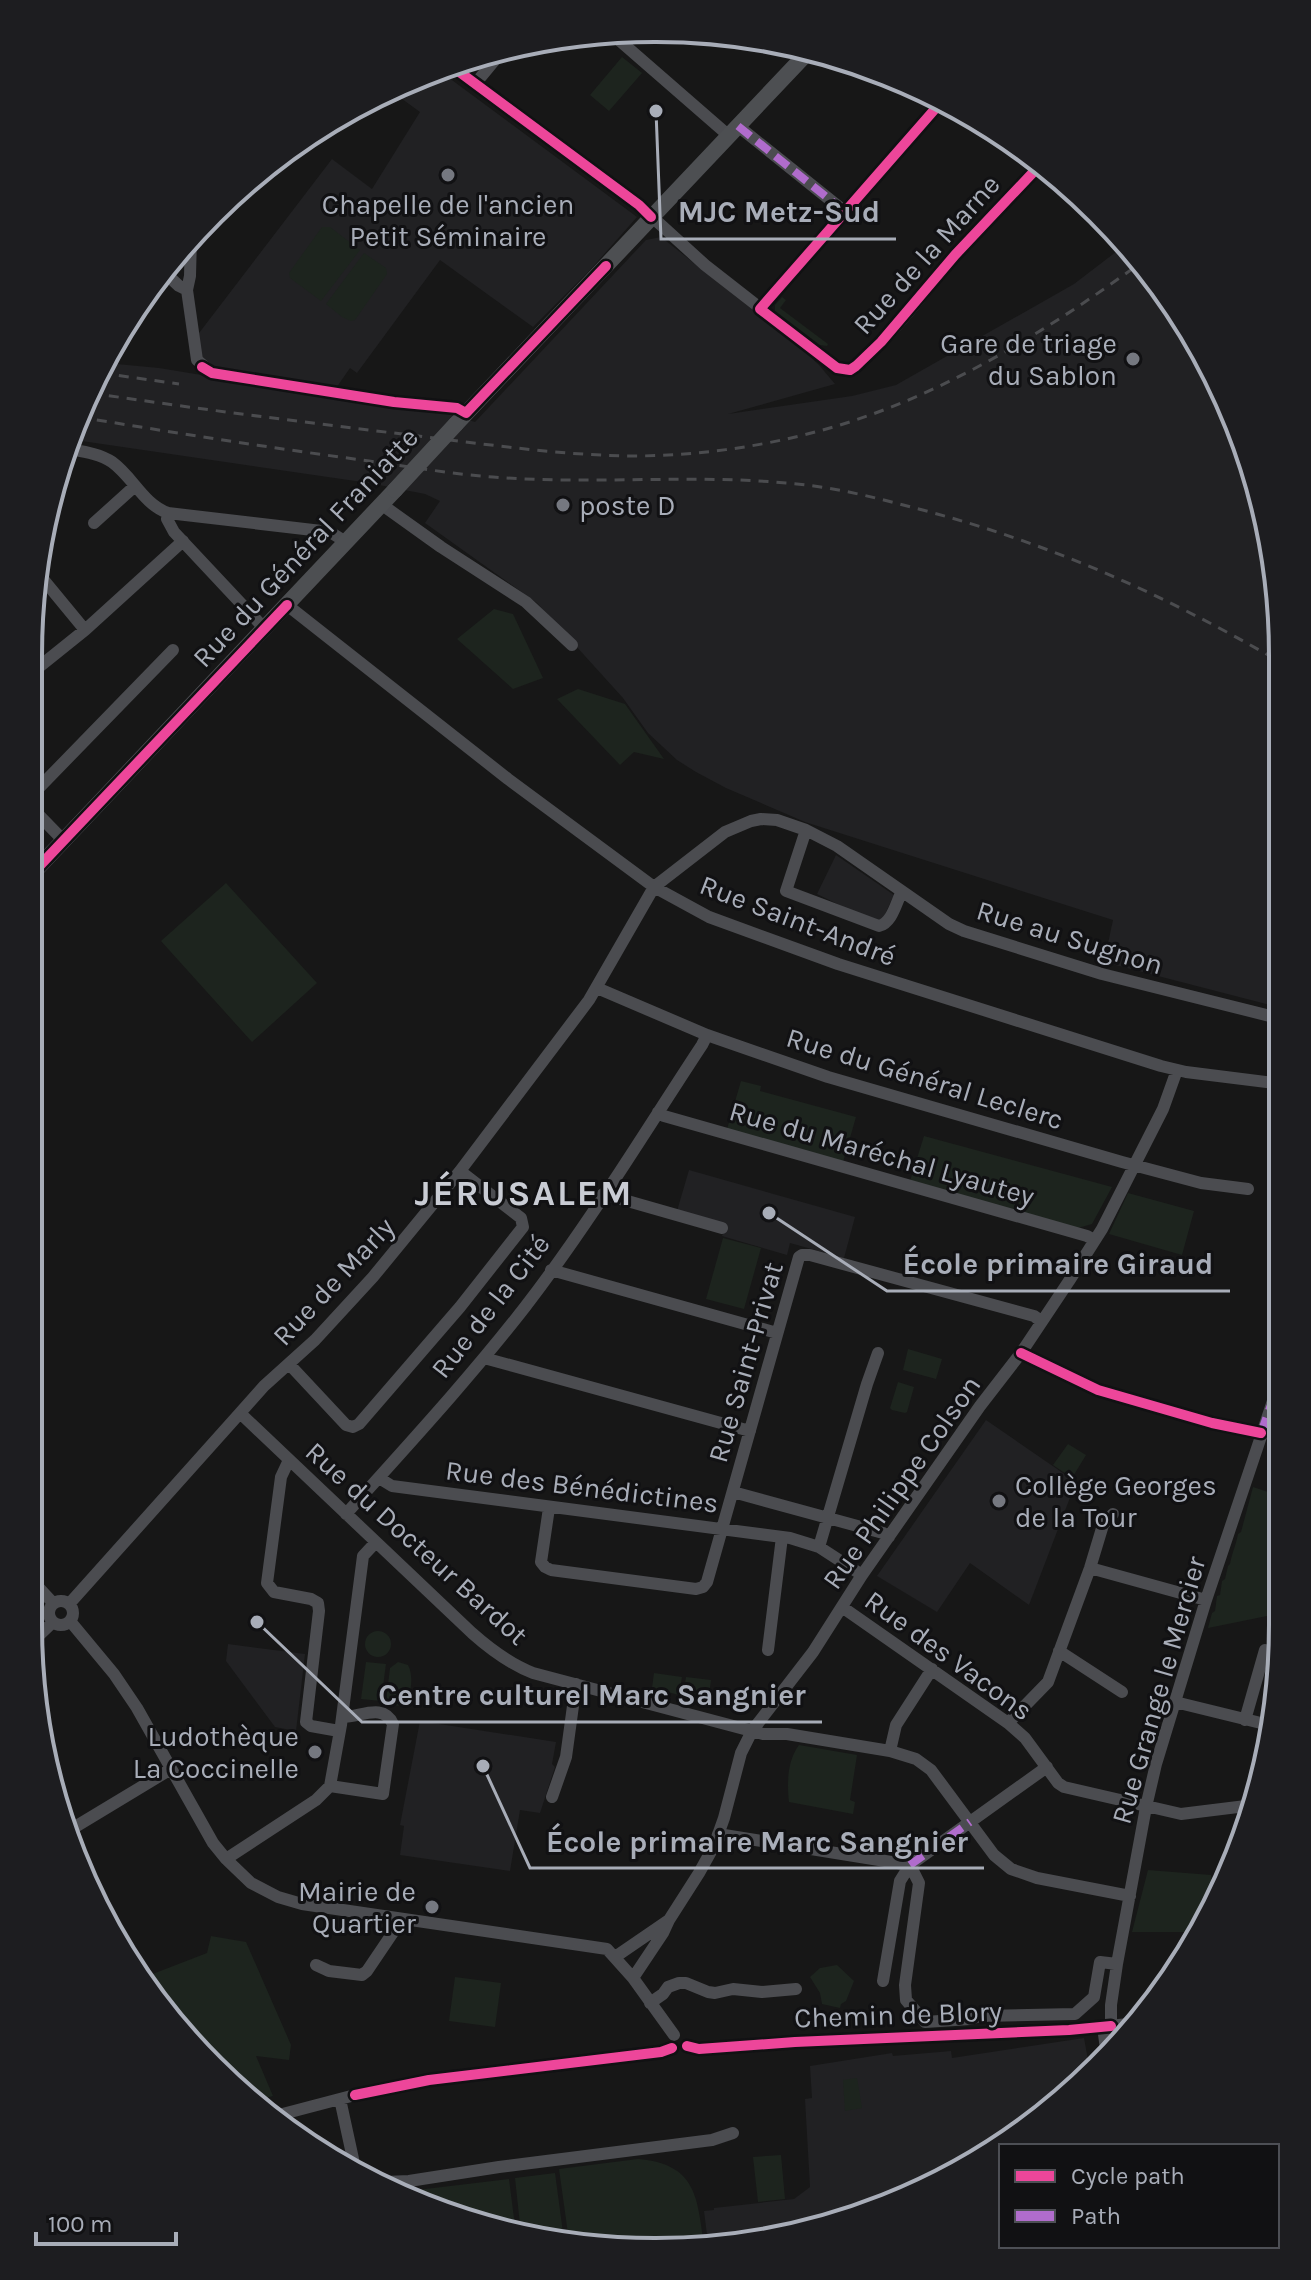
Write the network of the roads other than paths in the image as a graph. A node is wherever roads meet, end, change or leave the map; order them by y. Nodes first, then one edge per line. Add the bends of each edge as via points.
1 (625, 43) edge
2 (801, 60) edge
3 (491, 65) edge
4 (462, 74) edge
5 (475, 84) junction
6 (935, 109) edge
7 (733, 131) junction
8 (1033, 172) edge
9 (844, 211) junction
10 (651, 217) junction
11 (191, 255) edge
12 (171, 279) edge
13 (187, 290) junction
14 (760, 309) junction
15 (461, 418) junction
16 (77, 452) edge
17 (135, 486) junction
18 (381, 504) junction
19 (168, 513) junction
20 (94, 523) dead end
21 (183, 541) junction
22 (346, 542) junction
23 (46, 583) edge
24 (287, 605) junction
25 (264, 628) junction
26 (85, 630) junction
27 (572, 645) dead end
28 (173, 650) dead end
29 (42, 665) edge
30 (42, 785) edge
31 (42, 820) edge
32 (806, 830) junction
33 (64, 841) junction
34 (42, 864) edge
35 (654, 887) junction
36 (902, 891) junction
37 (597, 988) junction
38 (1269, 1016) edge
39 (707, 1035) junction
40 (1177, 1070) junction
41 (1269, 1082) edge
42 (658, 1112) junction
43 (1134, 1165) junction
44 (460, 1171) junction
45 (1248, 1189) dead end
46 (603, 1194) junction
47 (722, 1228) dead end
48 (1094, 1240) junction
49 (551, 1270) junction
50 (1041, 1321) junction
51 (777, 1333) junction
52 (878, 1353) dead end
53 (1021, 1353) junction
54 (484, 1358) junction
55 (289, 1364) junction
56 (1269, 1411) edge
57 (240, 1413) junction
58 (750, 1431) junction
59 (1261, 1433) junction
60 (289, 1460) junction
61 (379, 1478) junction
62 (733, 1492) junction
63 (549, 1508) junction
64 (346, 1514) junction
65 (1113, 1514) dead end
66 (829, 1518) junction
67 (723, 1529) junction
68 (782, 1537) junction
69 (889, 1537) junction
70 (376, 1542) junction
71 (819, 1547) junction
72 (1090, 1568) junction
73 (862, 1575) junction
74 (42, 1591) edge
75 (1206, 1600) junction
76 (53, 1603) junction
77 (70, 1603) junction
78 (842, 1607) junction
79 (70, 1621) junction
80 (53, 1622) junction
81 (42, 1632) edge
82 (768, 1650) dead end
83 (1265, 1650) dead end
84 (1059, 1651) junction
85 (932, 1669) junction
86 (576, 1684) junction
87 (1122, 1692) dead end
88 (1175, 1702) junction
89 (342, 1717) junction
90 (1245, 1720) junction
91 (1008, 1723) junction
92 (1261, 1723) edge
93 (339, 1731) junction
94 (752, 1731) junction
95 (890, 1751) junction
96 (1047, 1767) junction
97 (171, 1769) junction
98 (330, 1786) junction
99 (552, 1797) dead end
100 (1146, 1807) junction
101 (1241, 1807) edge
102 (970, 1822) junction
103 (77, 1826) edge
104 (718, 1834) junction
105 (226, 1859) junction
106 (910, 1865) junction
107 (1130, 1896) junction
108 (396, 1918) junction
109 (669, 1920) junction
110 (615, 1957) junction
111 (1117, 1964) junction
112 (316, 1965) dead end
113 (633, 1978) junction
114 (905, 1985) junction
115 (796, 1989) dead end
116 (650, 2003) junction
117 (1120, 2025) edge
118 (1107, 2027) junction
119 (1106, 2040) edge
120 (673, 2042) junction
121 (340, 2099) junction
122 (285, 2113) edge
123 (733, 2133) dead end
124 (353, 2158) edge
125 (399, 2181) edge

1 - 7 street
2 - 7 main road, Rue du Général Franiatte
3 - 5 street
4 - 5 street
5 - 10 street
6 - 9 street
7 - 9 street
7 - 10 main road, Rue du Général Franiatte
8 - 14 street, Rue de la Marne via 856,366 844,370 832,364
9 - 14 street
10 - 14 street
10 - 15 main road, Rue du Général Franiatte
11 - 13 street
12 - 13 street
13 - 15 street via 197,360 212,373 457,408
15 - 18 main road, Rue du Général Franiatte, bridge
16 - 17 street via 108,460
17 - 19 street
17 - 20 street
18 - 22 main road, Rue du Général Franiatte
18 - 27 street via 526,602
19 - 21 street via 169,524
19 - 22 street via 330,532
21 - 25 street
21 - 26 street
22 - 24 main road, Rue du Général Franiatte
23 - 26 street
24 - 25 main road, Rue du Général Franiatte
24 - 35 street, Rue Saint-André
25 - 33 main road, Rue du Général Franiatte
26 - 29 street
28 - 30 street
31 - 33 street
32 - 35 street, Rue au Sugnon via 777,820 737,826
32 - 36 street, Rue au Sugnon
32 - 36 street via 786,891 879,926 888,922
33 - 34 main road, Rue du Général Franiatte
35 - 37 street, Rue de Marly
35 - 40 street, Rue Saint-André via 741,931
36 - 38 street, Rue au Sugnon via 964,931 1102,974
37 - 39 street, Rue du Général Leclerc
37 - 44 street, Rue de Marly
39 - 42 street, Rue de la Cité
39 - 43 street, Rue du Général Leclerc via 828,1077
40 - 41 street, Rue Saint-André
40 - 43 street, Rue Philippe Colson
42 - 46 street, Rue de la Cité
42 - 48 street, Rue du Maréchal Lyautey
43 - 45 street, Rue du Général Leclerc
43 - 48 street, Rue Philippe Colson
44 - 55 street, Rue de Marly via 373,1277
44 - 55 street via 521,1218 523,1227 367,1415 353,1427 346,1425
46 - 47 street
46 - 49 street, Rue de la Cité
48 - 50 street, Rue Philippe Colson
49 - 51 street
49 - 54 street, Rue de la Cité
50 - 51 street, Rue Saint-Privat via 802,1255
50 - 53 street, Rue Philippe Colson
51 - 58 street, Rue Saint-Privat
52 - 66 street
53 - 59 street via 1098,1390
53 - 69 street, Rue Philippe Colson
54 - 58 street
54 - 61 street, Rue de la Cité
55 - 57 street, Rue de Marly
56 - 59 street, Rue Grange le Mercier
57 - 60 street, Rue du Docteur Bardot
57 - 77 street, Rue de Marly
58 - 62 street, Rue Saint-Privat
59 - 75 street, Rue Grange le Mercier
60 - 64 street, Rue du Docteur Bardot
60 - 93 street via 281,1477 267,1583 274,1592 318,1603 306,1722
61 - 63 street, Rue des Bénédictines via 392,1486
61 - 64 street, Rue de la Cité
62 - 66 street
62 - 67 street, Rue Saint-Privat
63 - 67 street, Rue des Bénédictines
63 - 67 street, Rue Saint-Privat via 541,1562 545,1567 696,1589 707,1582
64 - 70 street, Rue du Docteur Bardot
65 - 72 street via 1103,1525
66 - 69 street
66 - 71 street
67 - 68 street, Rue des Bénédictines
68 - 71 street, Rue des Bénédictines
68 - 82 street
69 - 73 street, Rue Philippe Colson
70 - 86 street, Rue du Docteur Bardot via 501,1656 533,1673
70 - 89 street via 363,1556
71 - 73 street, Rue des Bénédictines
72 - 75 street
72 - 84 street
73 - 78 street, Rue Philippe Colson
74 - 76 street
75 - 88 street, Rue Grange le Mercier
76 - 77 street
76 - 80 street via 48,1612
77 - 79 street
78 - 85 street, Rue des Vacons
78 - 94 street, Rue Philippe Colson
79 - 80 street
79 - 97 street via 122,1685
80 - 81 street
83 - 90 street
84 - 87 street
84 - 91 street via 1048,1682
85 - 91 street, Rue des Vacons
85 - 95 street via 896,1725
86 - 94 street, Rue du Docteur Bardot
86 - 99 street via 566,1757
88 - 90 street
88 - 100 street, Rue Grange le Mercier
89 - 93 street
89 - 98 street via 366,1712 390,1717 383,1794
90 - 92 street
91 - 96 street, Rue des Vacons
93 - 98 street
94 - 95 street, Rue du Docteur Bardot
94 - 104 street, Rue Philippe Colson
95 - 102 street, Rue du Docteur Bardot via 931,1770
96 - 100 street, Rue des Vacons via 1064,1787
96 - 102 street
97 - 103 street
97 - 105 street
98 - 105 street
100 - 101 street, Rue des Vacons via 1181,1814
100 - 107 street, Rue Grange le Mercier
102 - 106 street
102 - 107 street, Rue du Docteur Bardot via 1011,1869
104 - 106 street
104 - 109 street, Rue Philippe Colson
105 - 108 street via 251,1883 278,1897
106 - 114 street via 919,1883
106 - 114 street via 900,1881 879,1980
107 - 111 street, Rue Grange le Mercier
108 - 110 street via 598,1947
108 - 112 street via 394,1931 362,1975
109 - 110 street, Rue Philippe Colson
109 - 113 street, Rue Philippe Colson
110 - 113 street
111 - 114 street via 1100,1962 1094,1997 1075,2014 925,2022 906,2000
111 - 118 street, Rue Grange le Mercier
113 - 116 street
115 - 116 street via 715,1993 679,1983
116 - 120 street
117 - 118 street, Chemin de Blory
118 - 119 street, Rue Grange le Mercier
118 - 120 street, Chemin de Blory via 687,2046 679,2051
120 - 121 street via 661,2052 429,2080
121 - 122 street
121 - 124 street
123 - 125 street

